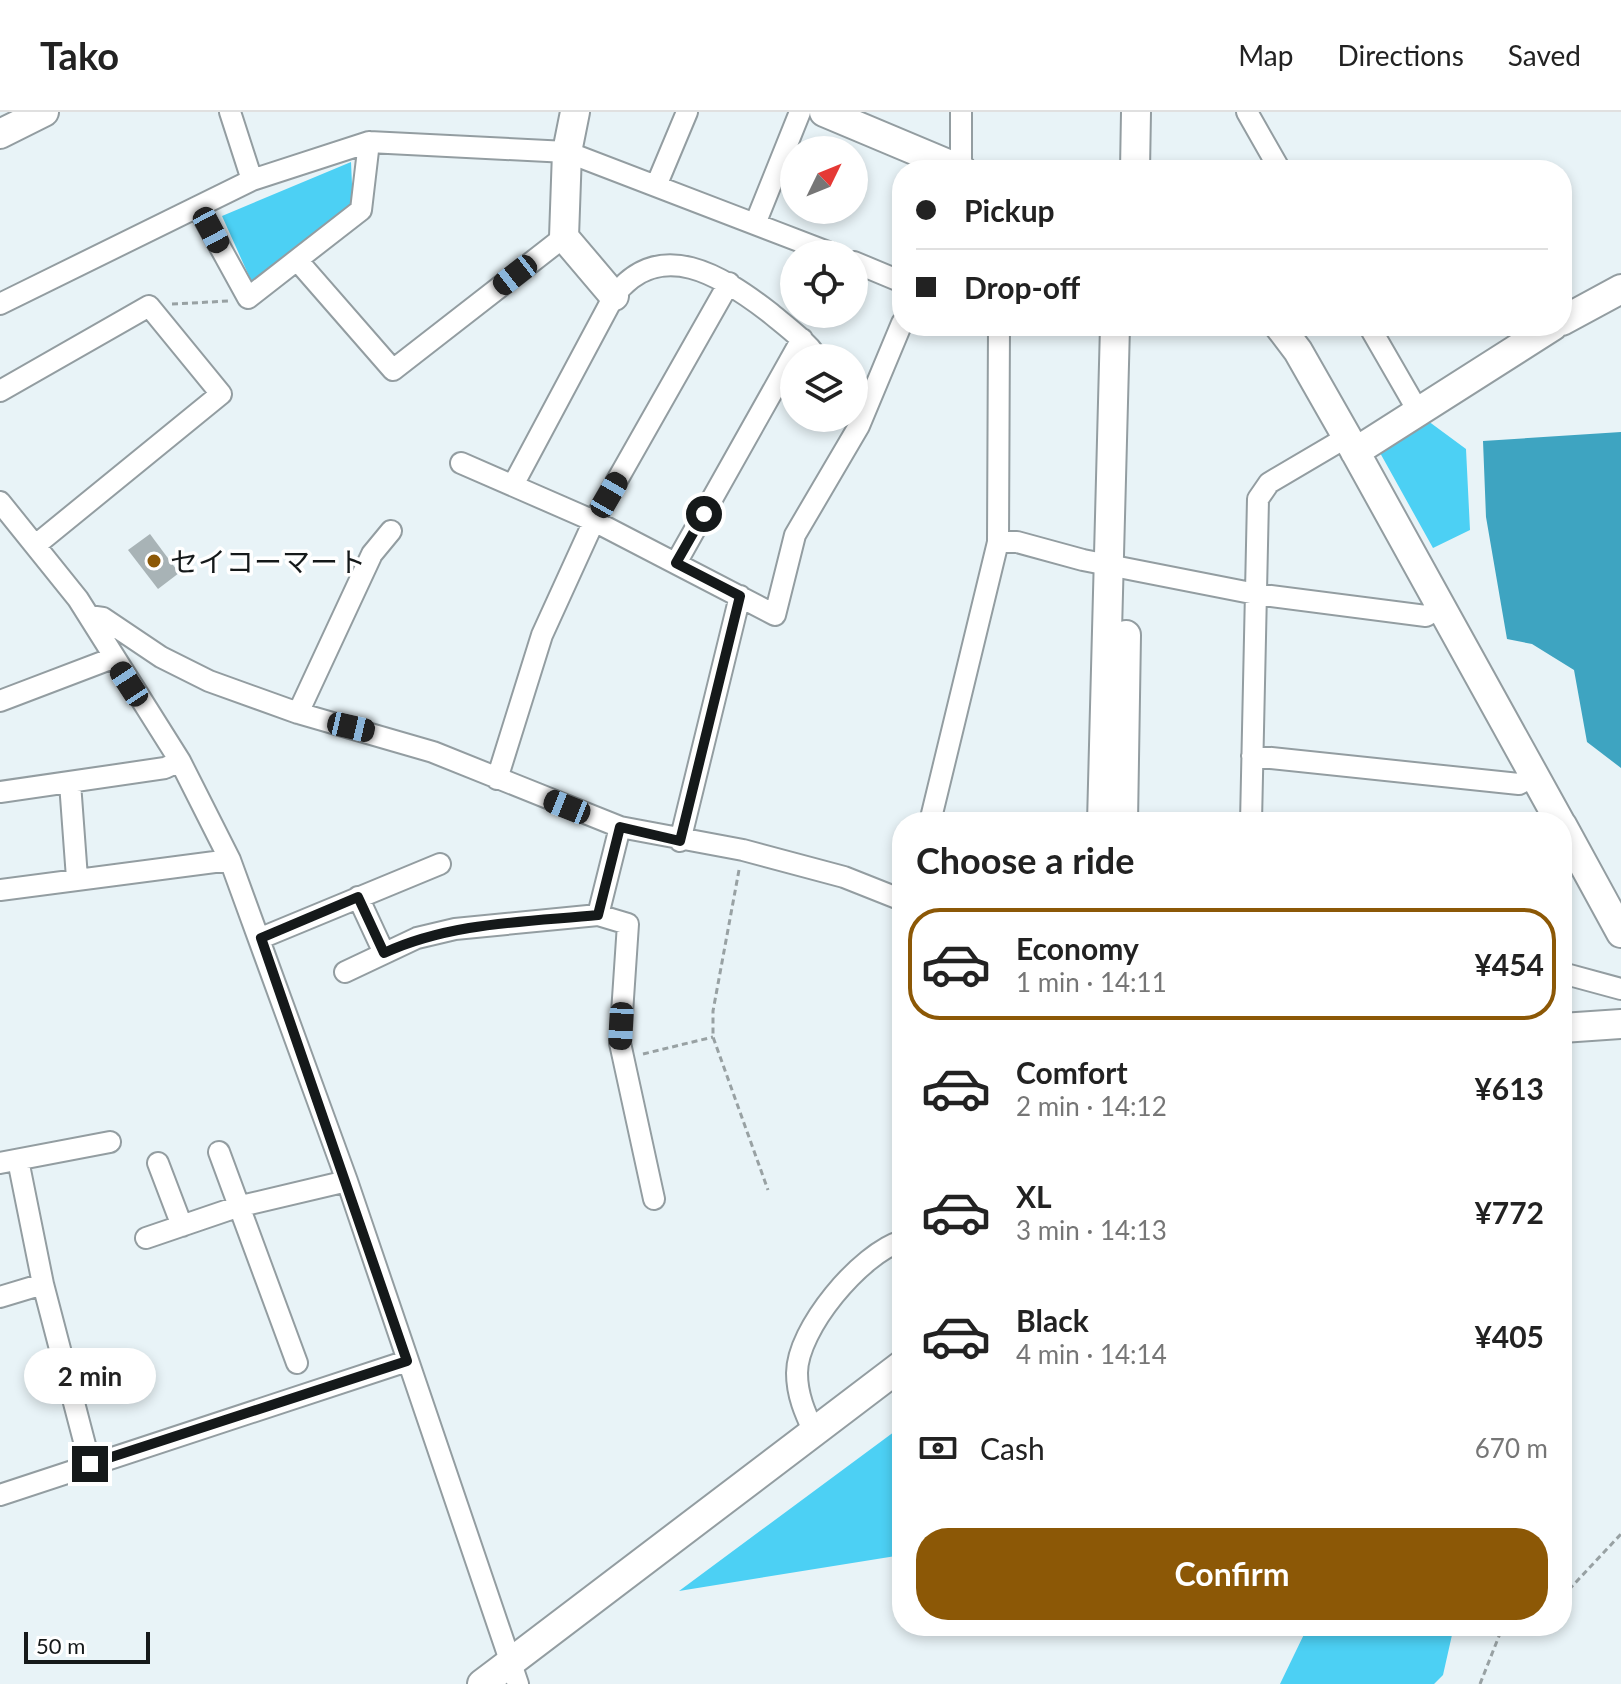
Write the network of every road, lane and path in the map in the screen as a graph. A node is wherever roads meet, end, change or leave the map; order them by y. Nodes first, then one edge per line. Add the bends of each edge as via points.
1 (230, 112) edge
2 (575, 112) edge
3 (687, 112) edge
4 (800, 112) edge
5 (824, 112) edge
6 (961, 112) edge
7 (1119, 112) edge
8 (1136, 112) edge
9 (1247, 112) edge
10 (369, 142) junction
11 (567, 152) junction
12 (937, 160) edge
13 (961, 160) edge
14 (1118, 160) edge
15 (1135, 160) edge
16 (1274, 160) edge
17 (252, 180) junction
18 (656, 186) junction
19 (198, 207) junction
20 (755, 224) junction
21 (564, 237) junction
22 (796, 240) edge
23 (297, 260) junction
24 (868, 268) edge
25 (892, 278) edge
26 (729, 283) junction
27 (1621, 289) edge
28 (614, 296) junction
29 (248, 298) junction
30 (0, 304) edge
31 (149, 306) junction
32 (1572, 316) edge
33 (800, 328) edge
34 (799, 336) junction
35 (896, 336) edge
36 (999, 336) edge
37 (1115, 336) edge
38 (1131, 336) edge
39 (1287, 336) edge
40 (1375, 336) edge
41 (1537, 336) edge
42 (806, 344) edge
43 (0, 391) edge
44 (868, 392) edge
45 (1418, 411) junction
46 (848, 432) edge
47 (1351, 444) junction
48 (461, 463) dead end
49 (513, 485) junction
50 (0, 502) edge
51 (594, 521) junction
52 (391, 531) dead end
53 (998, 542) junction
54 (37, 544) junction
55 (676, 563) junction
56 (1117, 566) junction
57 (1256, 594) junction
58 (740, 596) junction
59 (1441, 607) junction
60 (89, 616) junction
61 (113, 658) junction
62 (0, 701) edge
63 (298, 713) junction
64 (1252, 756) junction
65 (180, 761) junction
66 (1535, 775) junction
67 (497, 779) junction
68 (70, 783) junction
69 (0, 792) edge
70 (932, 812) edge
71 (1103, 812) edge
72 (1123, 812) edge
73 (1251, 812) edge
74 (1555, 812) edge
75 (620, 827) junction
76 (680, 841) junction
77 (1572, 843) edge
78 (743, 850) junction
79 (230, 860) junction
80 (440, 864) dead end
81 (77, 878) junction
82 (0, 890) edge
83 (892, 896) edge
84 (358, 897) junction
85 (598, 915) junction
86 (1621, 933) edge
87 (261, 938) junction
88 (384, 953) junction
89 (345, 972) dead end
90 (1572, 976) edge
91 (1621, 989) edge
92 (1621, 1024) edge
93 (1572, 1027) edge
94 (713, 1037) junction
95 (623, 1059) junction
96 (110, 1142) dead end
97 (219, 1152) dead end
98 (9, 1161) edge
99 (158, 1163) dead end
100 (347, 1181) junction
101 (768, 1190) dead end
102 (654, 1199) dead end
103 (237, 1207) junction
104 (182, 1226) junction
105 (146, 1238) dead end
106 (892, 1244) edge
107 (43, 1284) junction
108 (0, 1297) edge
109 (407, 1361) junction
110 (297, 1363) dead end
111 (892, 1373) edge
112 (814, 1432) junction
113 (90, 1464) junction
114 (0, 1495) edge
115 (1621, 1534) edge
116 (1572, 1586) edge
117 (1499, 1636) edge
118 (513, 1675) edge
119 (482, 1684) edge
120 (1480, 1684) edge

1 - 17 street
2 - 11 street
3 - 18 street
4 - 20 street
5 - 12 street
6 - 13 street
7 - 14 street
8 - 15 street
9 - 16 street
10 - 11 street
10 - 17 street
10 - 23 street via 361,210
11 - 18 street
11 - 21 street
17 - 19 street
18 - 20 street
19 - 29 street
19 - 30 street
20 - 22 street
21 - 23 street via 393,370
21 - 28 street
23 - 29 street
24 - 25 street
26 - 28 street via 678,264 649,267
26 - 34 street
26 - 51 street
27 - 32 street
28 - 49 street
29 - 31 path
31 - 43 street
31 - 54 street via 221,394
33 - 34 street
34 - 42 street
34 - 55 street
35 - 44 street
36 - 53 street
37 - 56 street
38 - 56 street
39 - 47 street
40 - 45 street
41 - 45 street
45 - 47 street
46 - 58 street via 795,535 775,615
47 - 57 street via 1269,483 1259,493
47 - 59 street
48 - 49 street
49 - 51 street
50 - 54 street
51 - 55 street
51 - 67 street via 542,635
52 - 63 street via 372,554
53 - 56 street
53 - 70 street
54 - 60 street
55 - 58 street
56 - 57 street
56 - 71 street
56 - 72 street
57 - 59 street via 1426,616
57 - 64 street
58 - 76 street
59 - 66 street
60 - 61 street
60 - 63 street via 103,618 209,681
61 - 62 street
61 - 65 street
63 - 67 street via 396,739
64 - 66 street via 1519,784
64 - 73 street
65 - 68 street
65 - 79 street
66 - 74 street
67 - 75 street
68 - 69 street
68 - 81 street
75 - 76 street
75 - 85 street
76 - 78 street
77 - 86 street
78 - 83 street via 844,877
78 - 94 path via 713,1011
79 - 81 street
79 - 87 street
80 - 84 street
81 - 82 street
84 - 87 street
84 - 88 street
85 - 88 street via 455,929
85 - 95 street via 628,924
87 - 100 street
88 - 89 street
90 - 91 street
92 - 93 street
94 - 95 path
94 - 101 path
95 - 102 street
96 - 98 street
97 - 103 street
98 - 107 street
99 - 104 street
100 - 103 street
100 - 109 street
103 - 104 street
103 - 110 street
104 - 105 street
106 - 112 street via 844,1282 813,1327 796,1370 801,1405
107 - 108 street
107 - 113 street
109 - 113 street
109 - 118 street
111 - 112 street
112 - 118 street
113 - 114 street
115 - 116 path
117 - 120 path
118 - 119 street

